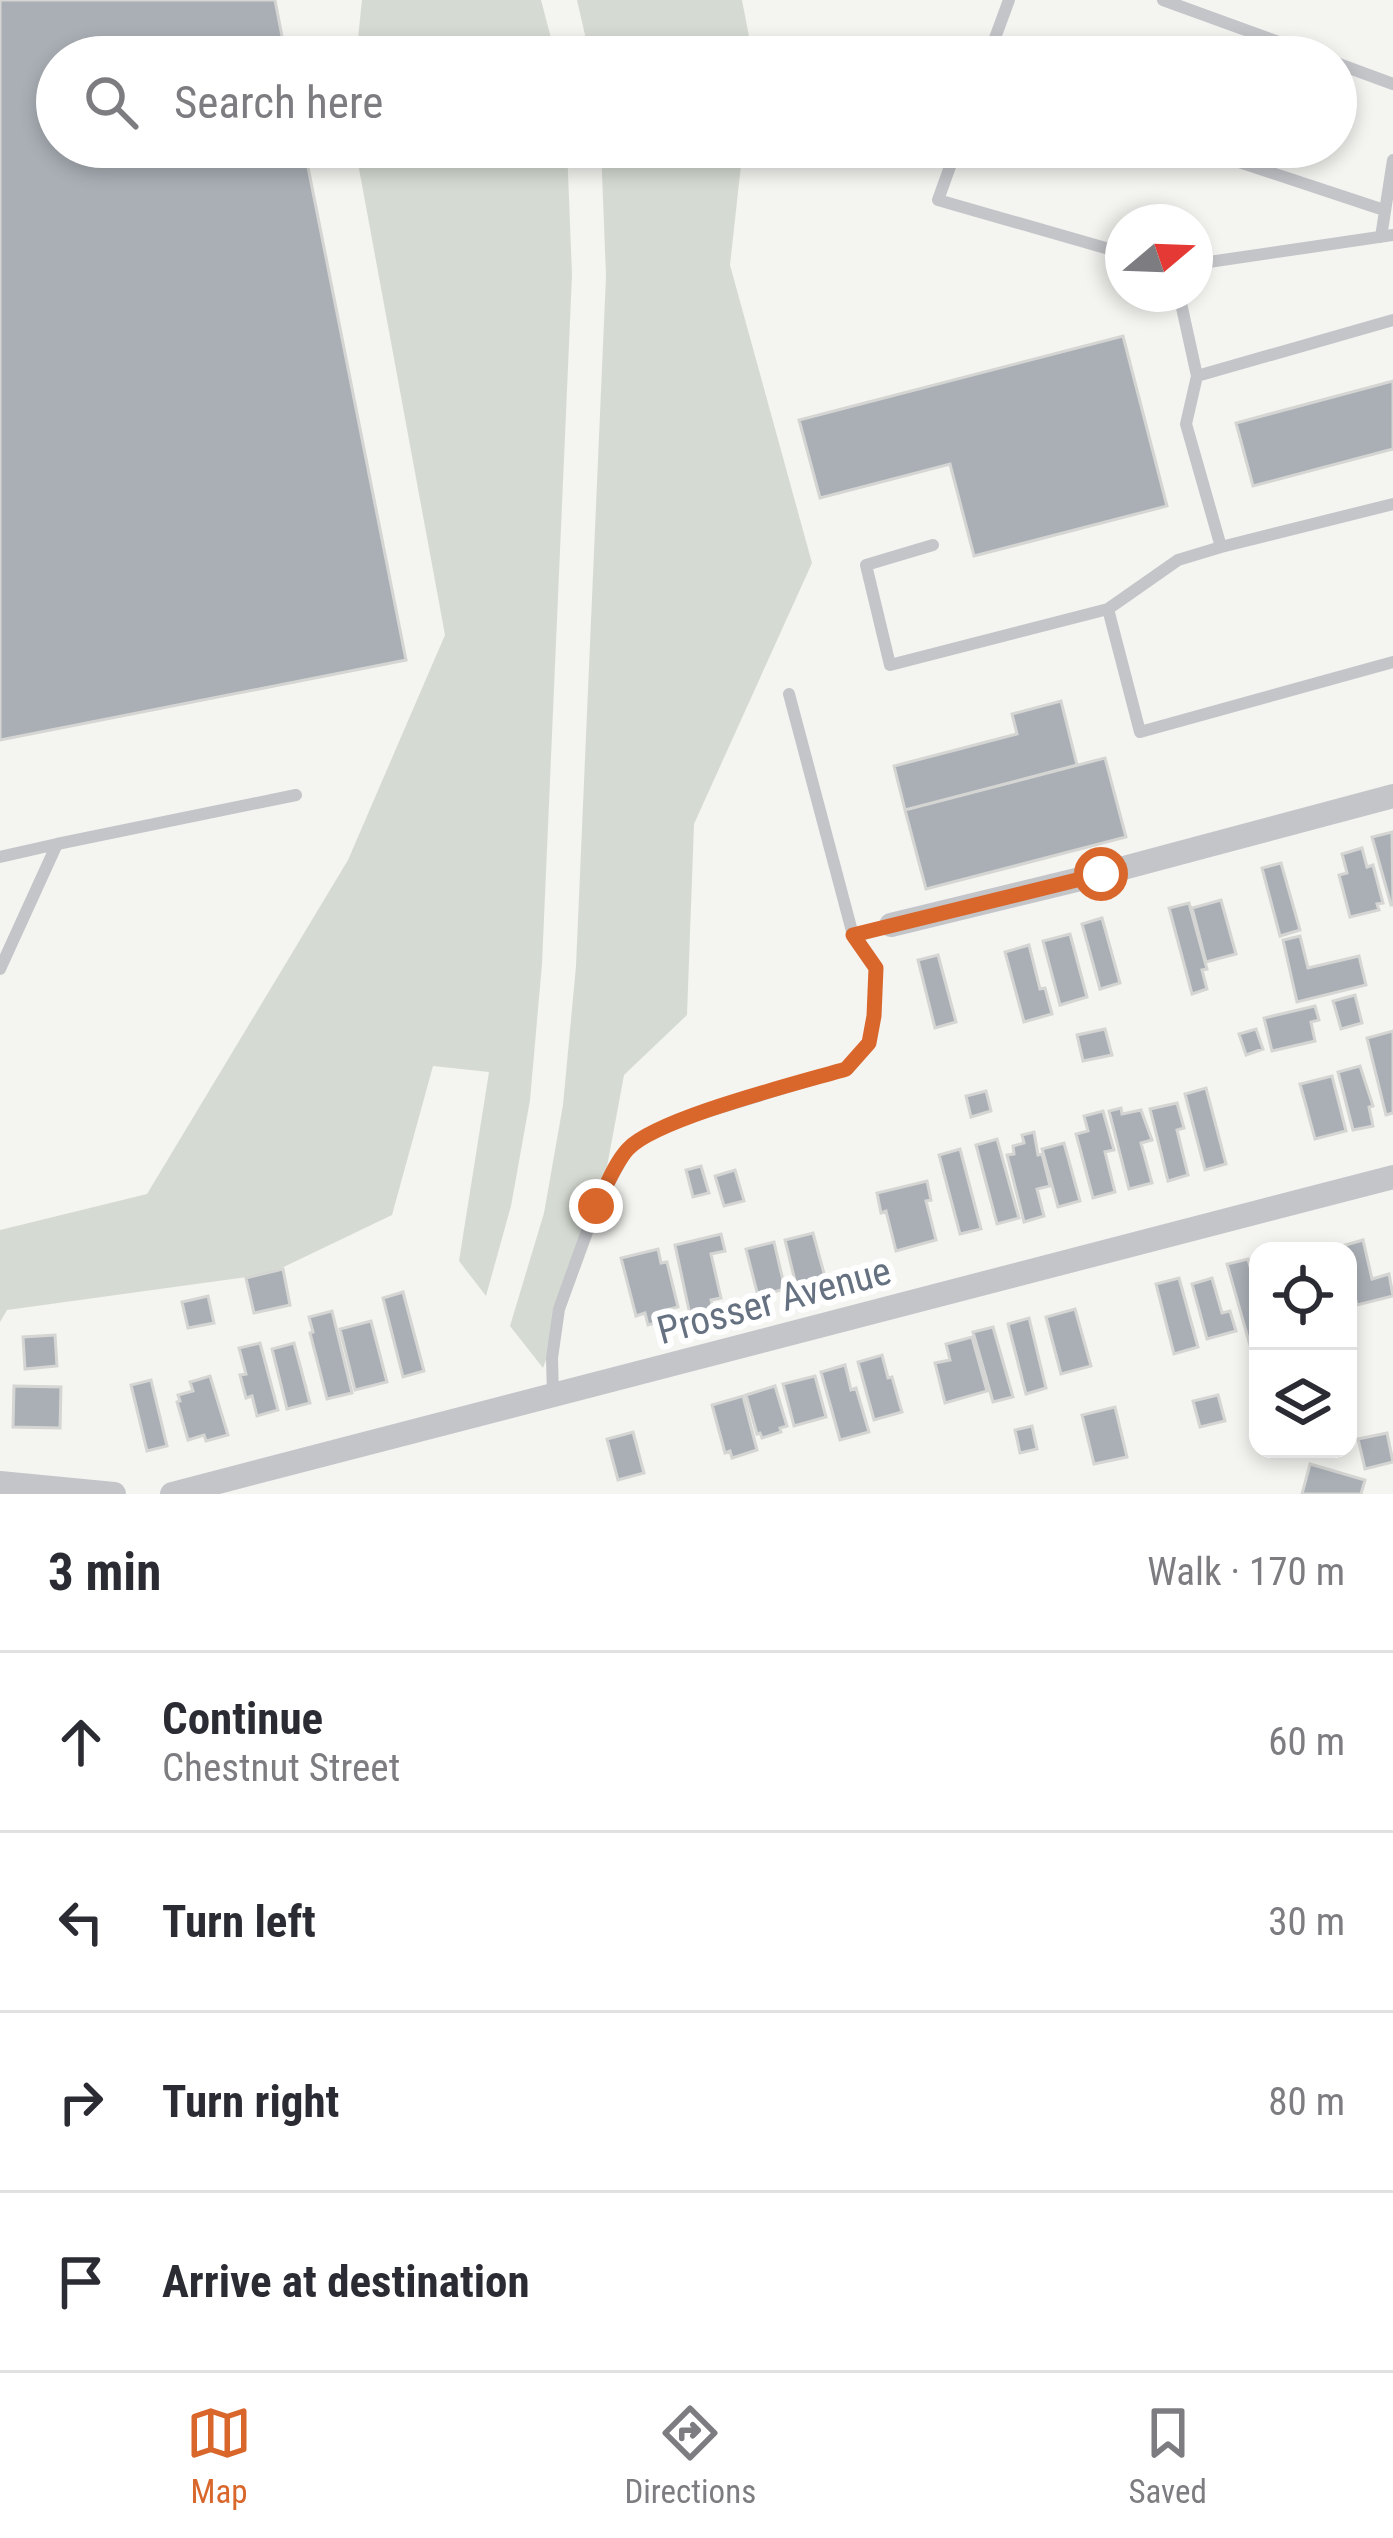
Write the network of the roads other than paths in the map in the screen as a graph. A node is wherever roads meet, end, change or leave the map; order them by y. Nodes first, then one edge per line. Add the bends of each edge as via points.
1 (1009, 0) edge
2 (1163, 0) edge
3 (996, 36) edge
4 (1262, 36) edge
5 (1357, 71) edge
6 (1393, 84) edge
7 (1393, 160) edge
8 (949, 168) edge
9 (1257, 168) edge
10 (1384, 210) junction
11 (1387, 236) edge
12 (1105, 248) edge
13 (1213, 261) edge
14 (1183, 312) edge
15 (1393, 320) edge
16 (1197, 376) junction
17 (1393, 504) edge
18 (933, 545) dead end
19 (1221, 547) junction
20 (1108, 609) junction
21 (1393, 662) edge
22 (789, 694) dead end
23 (296, 795) dead end
24 (1393, 796) edge
25 (57, 844) junction
26 (0, 856) edge
27 (891, 925) joint
28 (853, 935) junction
29 (0, 969) edge
30 (1393, 1177) edge
31 (553, 1396) junction
32 (0, 1484) edge
33 (114, 1494) edge
34 (172, 1494) edge

1 - 3 lane
2 - 4 lane
5 - 6 lane
7 - 10 lane
8 - 12 lane via 938,200
9 - 10 lane
10 - 11 lane
11 - 13 lane
14 - 16 lane
15 - 16 lane
16 - 19 lane via 1186,424
17 - 19 lane
18 - 20 lane via 866,566 890,665
19 - 20 lane via 1178,560
20 - 21 lane via 1140,732
22 - 28 lane
23 - 25 lane
24 - 27 street
25 - 26 lane
25 - 29 lane
27 - 28 lane
28 - 31 lane via 876,968 869,1043 846,1069 690,1117 627,1150 596,1206 559,1309
30 - 31 street, Prosser Avenue
31 - 34 street, Prosser Avenue
32 - 33 street

